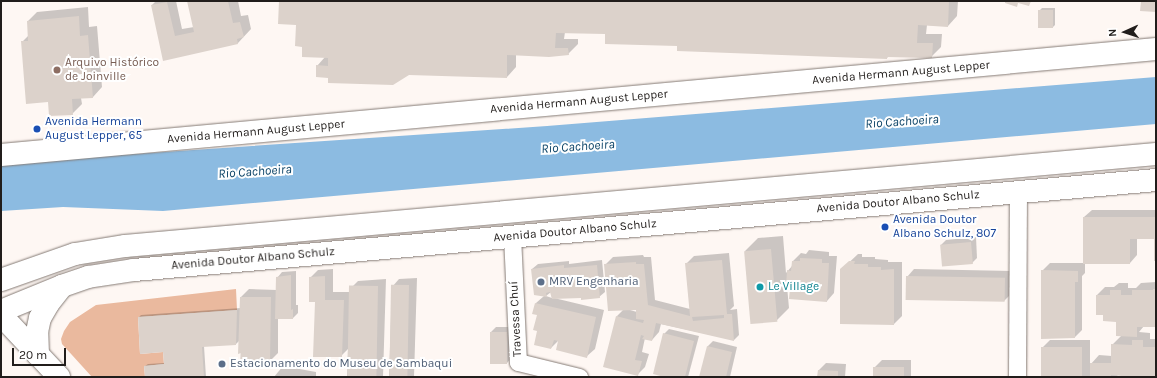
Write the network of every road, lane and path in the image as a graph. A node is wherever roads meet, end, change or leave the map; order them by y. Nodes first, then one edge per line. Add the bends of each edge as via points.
1 (1156, 49) edge
2 (1156, 154) edge
3 (1, 155) edge
4 (1156, 180) edge
5 (1018, 192) junction
6 (512, 236) junction
7 (1, 280) edge
8 (62, 286) junction
9 (1, 311) edge
10 (1, 315) edge
11 (38, 355) junction
12 (59, 377) edge
13 (579, 377) edge
14 (1017, 377) edge

1 - 3 main road, Avenida Hermann August Lepper
2 - 7 main road, Avenida Doutor Albano Schulz via 125,246 75,254
4 - 5 main road, Avenida Doutor Albano Schulz
5 - 6 main road, Avenida Doutor Albano Schulz
5 - 14 street
6 - 8 main road, Avenida Doutor Albano Schulz via 134,270 88,277
6 - 13 street, Travessa Chuí via 518,362
8 - 9 main road, Avenida Doutor Albano Schulz
8 - 11 main road via 40,318 37,332
10 - 11 main road
11 - 12 main road

